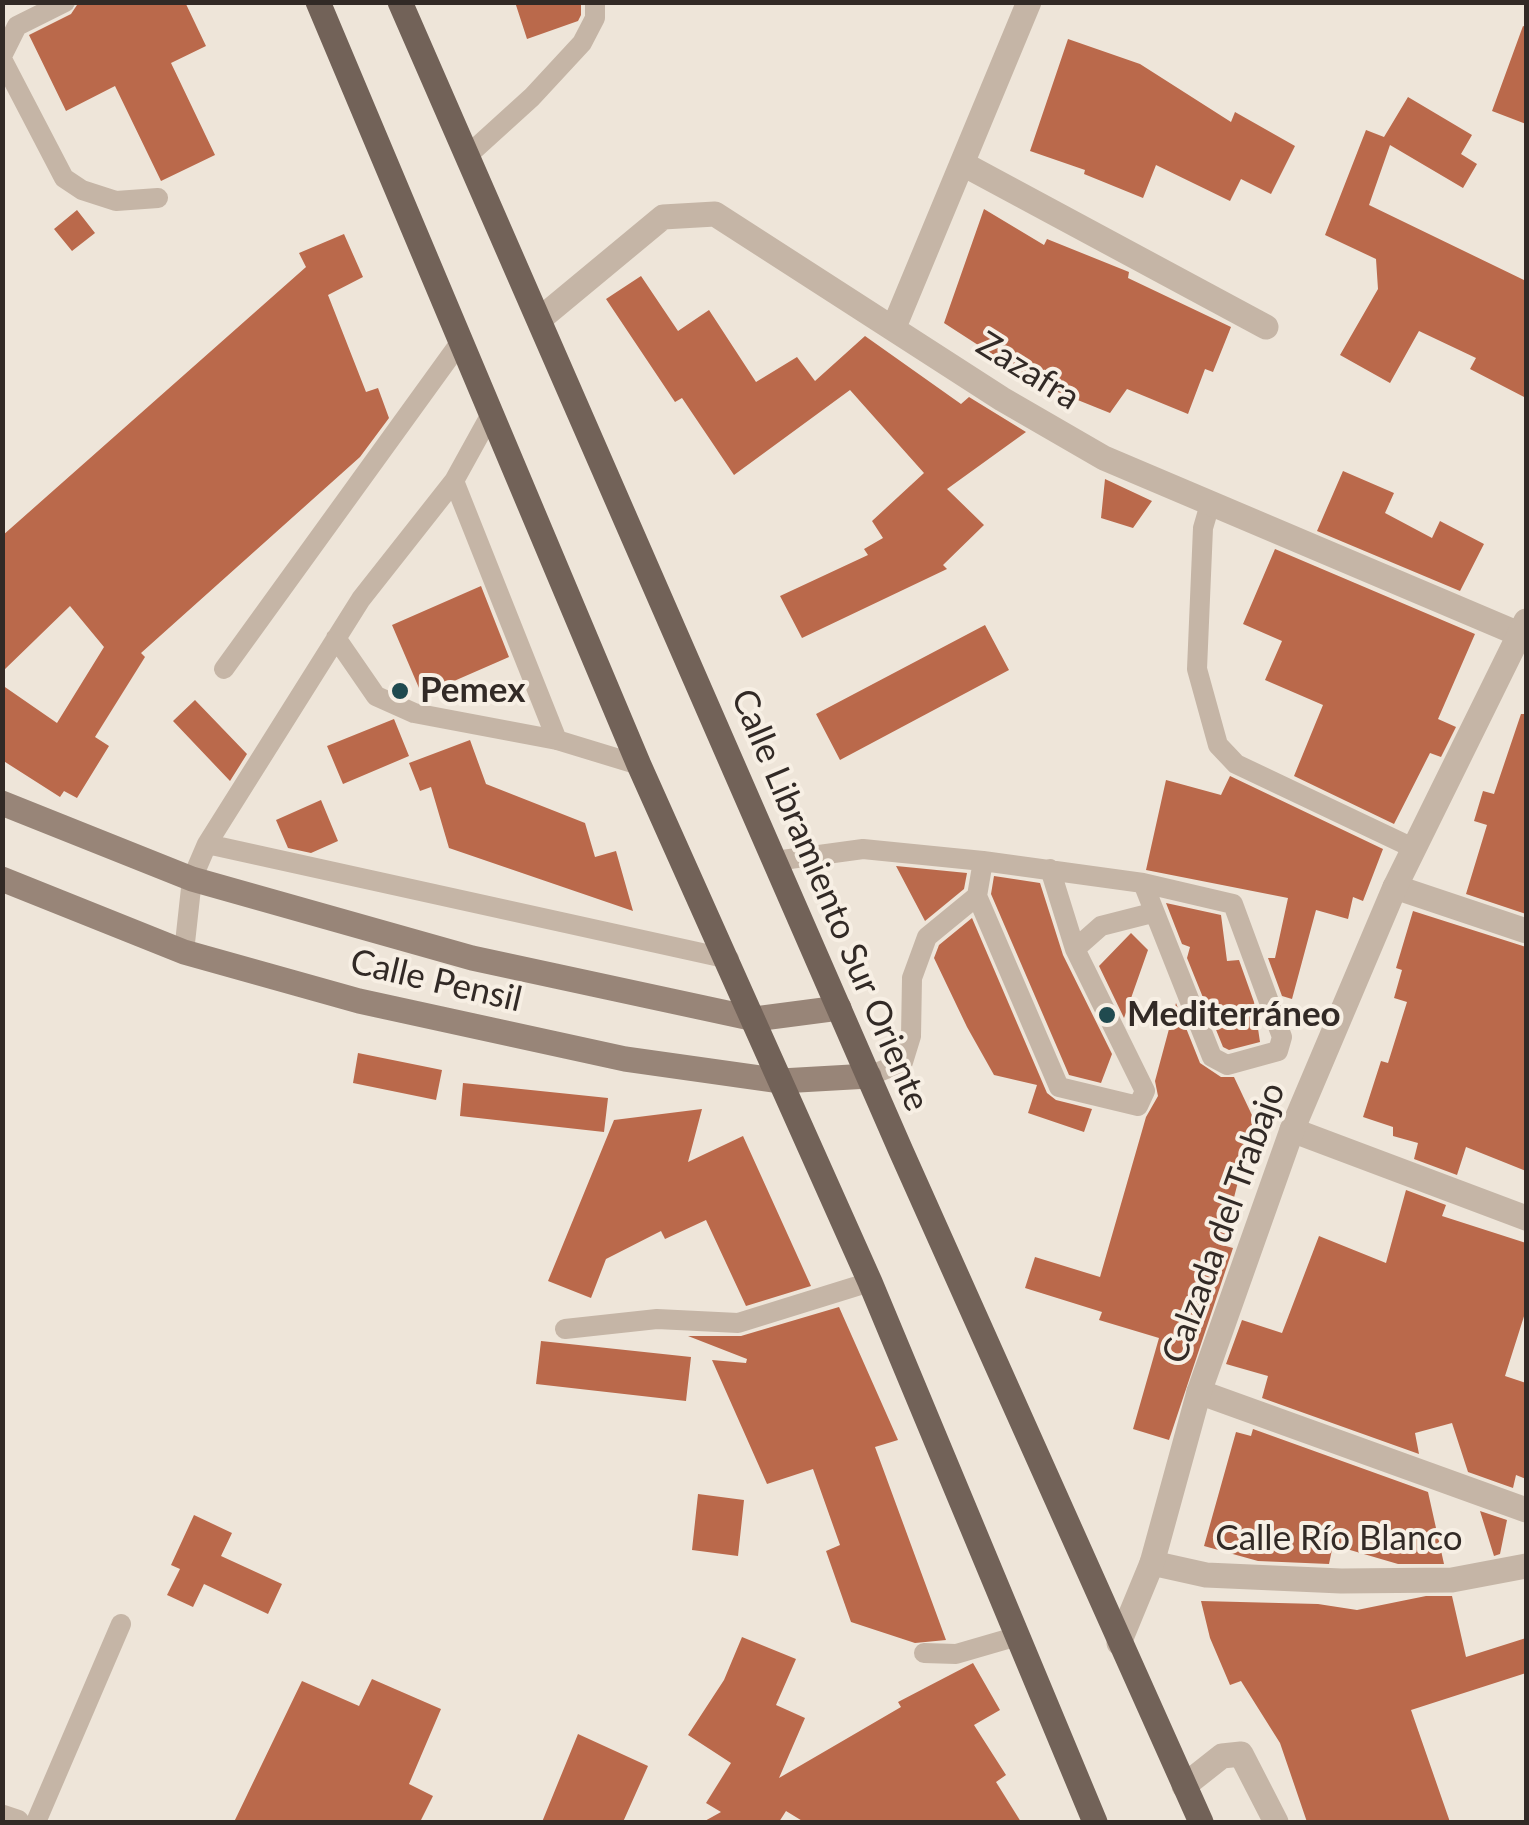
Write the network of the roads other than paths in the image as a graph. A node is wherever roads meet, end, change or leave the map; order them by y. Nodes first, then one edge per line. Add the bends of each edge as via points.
1 (65, 2) edge
2 (318, 2) edge
3 (400, 2) edge
4 (595, 2) edge
5 (1028, 2) edge
6 (2, 58) edge
7 (467, 156) junction
8 (965, 164) junction
9 (158, 198) dead end
10 (540, 319) junction
11 (894, 327) junction
12 (1266, 327) dead end
13 (459, 344) junction
14 (490, 414) junction
15 (454, 480) junction
16 (1210, 504) junction
17 (1524, 631) edge
18 (336, 638) junction
19 (224, 669) dead end
20 (557, 740) junction
21 (639, 765) junction
22 (2, 804) edge
23 (207, 844) junction
24 (1413, 848) junction
25 (775, 861) junction
26 (983, 861) junction
27 (1050, 869) junction
28 (2, 879) edge
29 (192, 879) junction
30 (1143, 883) junction
31 (1394, 886) junction
32 (977, 896) junction
33 (1152, 913) junction
34 (1526, 931) edge
35 (1074, 948) junction
36 (184, 952) junction
37 (729, 960) junction
38 (839, 1008) junction
39 (754, 1019) junction
40 (869, 1076) junction
41 (782, 1081) junction
42 (1292, 1130) junction
43 (1526, 1218) edge
44 (870, 1282) junction
45 (565, 1329) dead end
46 (1199, 1392) junction
47 (1526, 1510) edge
48 (1152, 1563) junction
49 (1526, 1566) edge
50 (120, 1624) dead end
51 (1018, 1636) junction
52 (1118, 1643) junction
53 (924, 1653) dead end
54 (1184, 1786) junction
55 (2, 1817) edge
56 (17, 1822) edge
57 (36, 1822) edge
58 (1095, 1822) edge
59 (1201, 1822) edge
60 (1276, 1822) edge

1 - 6 lane via 17,26
2 - 13 main road
3 - 7 main road, Calle Libramiento Sur Oriente
4 - 7 lane via 582,43
5 - 8 street
6 - 9 lane via 64,178 116,201
7 - 10 main road, Calle Libramiento Sur Oriente
8 - 11 street
8 - 12 street
10 - 11 street, Zazafra via 663,217 715,214
10 - 25 main road, Calle Libramiento Sur Oriente
11 - 16 street, Zazafra via 1104,458
13 - 14 main road
13 - 19 lane
14 - 15 lane
14 - 21 main road
15 - 18 lane
15 - 20 lane
16 - 17 street, Zazafra
16 - 24 lane via 1197,669 1218,745 1236,764
17 - 24 street, Calzada del Trabajo
18 - 20 lane via 376,696 467,726
18 - 23 lane
20 - 21 lane
21 - 37 main road
22 - 29 main road, Calle Pensil
23 - 29 lane
23 - 37 lane
24 - 31 street, Calzada del Trabajo
25 - 26 lane via 863,850
25 - 38 main road, Calle Libramiento Sur Oriente
26 - 27 lane
26 - 32 lane
27 - 30 lane
27 - 35 lane
28 - 36 main road, Calle Pensil
29 - 36 lane
29 - 39 main road, Calle Pensil via 472,958
30 - 33 lane
30 - 33 lane via 1233,904 1282,1037 1278,1050 1227,1065 1212,1057
31 - 34 street
31 - 42 street, Calzada del Trabajo
32 - 35 lane via 1059,1087 1138,1106 1145,1091
32 - 40 lane via 927,937 912,978 911,1036 903,1062
33 - 35 lane via 1102,926
36 - 41 main road, Calle Pensil via 359,1001 606,1055
37 - 39 main road
38 - 39 main road, Calle Pensil
38 - 40 main road, Calle Libramiento Sur Oriente
39 - 41 main road
40 - 41 main road, Calle Pensil
40 - 52 main road, Calle Libramiento Sur Oriente
41 - 44 main road
42 - 43 street
42 - 46 street, Calzada del Trabajo
44 - 45 lane via 738,1324 657,1319
44 - 51 main road
46 - 47 street, Calle Río Blanco
46 - 48 street, Calzada del Trabajo
48 - 49 street, Calle Río Blanco via 1206,1575 1341,1581 1452,1580
48 - 52 street, Calzada del Trabajo
50 - 57 lane
51 - 53 lane via 956,1654
51 - 58 main road
52 - 54 main road, Calle Libramiento Sur Oriente
54 - 59 main road, Calle Libramiento Sur Oriente
54 - 60 street via 1222,1756 1241,1754
55 - 56 street

